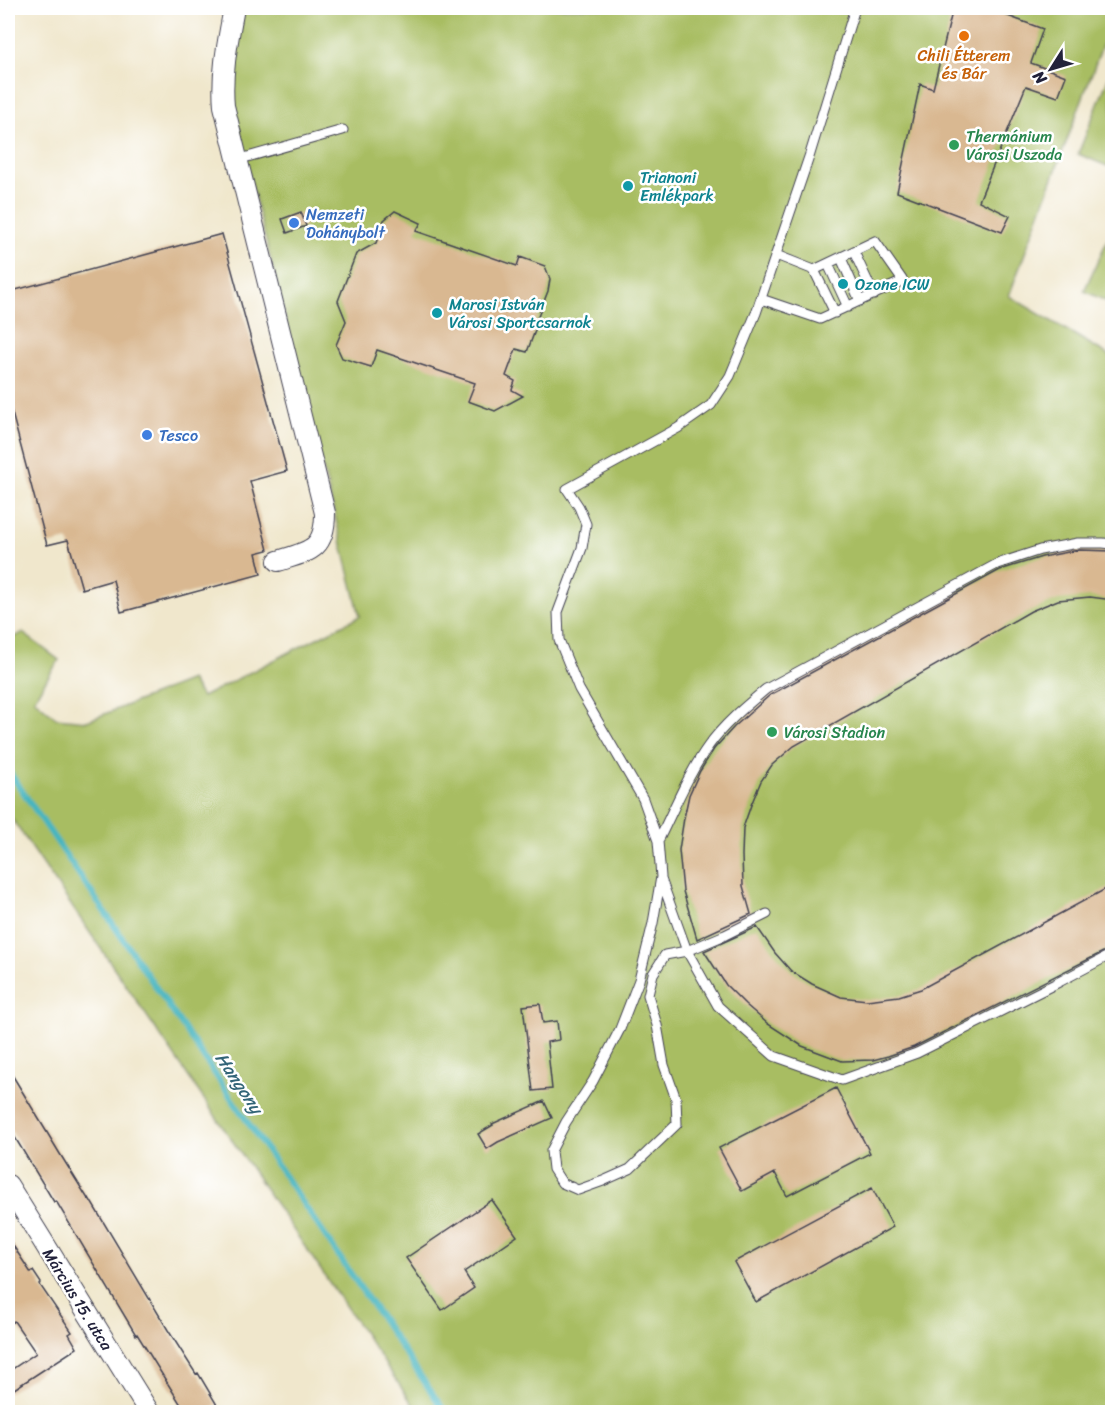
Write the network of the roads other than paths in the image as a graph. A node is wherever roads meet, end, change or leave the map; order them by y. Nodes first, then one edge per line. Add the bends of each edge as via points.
1 (234, 8) edge
2 (855, 8) edge
3 (343, 130) dead end
4 (237, 159) junction
5 (854, 252) junction
6 (776, 255) junction
7 (841, 258) junction
8 (828, 264) junction
9 (814, 270) junction
10 (874, 295) junction
11 (760, 299) junction
12 (860, 301) junction
13 (848, 307) junction
14 (835, 313) junction
15 (1113, 544) edge
16 (278, 561) dead end
17 (658, 841) junction
18 (661, 877) junction
19 (767, 914) dead end
20 (687, 951) junction
21 (1113, 954) edge
22 (8, 1185) edge
23 (149, 1413) edge

1 - 4 street via 222,90
2 - 6 lane
3 - 4 lane
4 - 16 street via 325,513 323,533 316,545
5 - 7 lane
5 - 10 lane
5 - 10 lane via 875,241 903,281
6 - 9 lane
6 - 11 lane
7 - 8 lane
7 - 12 lane
8 - 9 lane
8 - 13 lane
9 - 14 lane
10 - 12 lane
11 - 14 lane via 820,319
11 - 17 lane via 730,376 711,405 678,428 567,489 586,524 582,548 558,612 559,640 579,689 643,799
12 - 13 lane
13 - 14 lane
15 - 17 lane via 1078,543 997,564 766,689 734,716 710,744
17 - 18 lane
18 - 20 lane
18 - 20 lane via 639,980 620,1029 551,1151 553,1169 562,1183 578,1190 630,1170 677,1124 676,1099 648,994 653,974 665,955
19 - 20 lane
20 - 21 lane via 718,1006 774,1056 842,1080 917,1053
22 - 23 street, Március 15. utca

